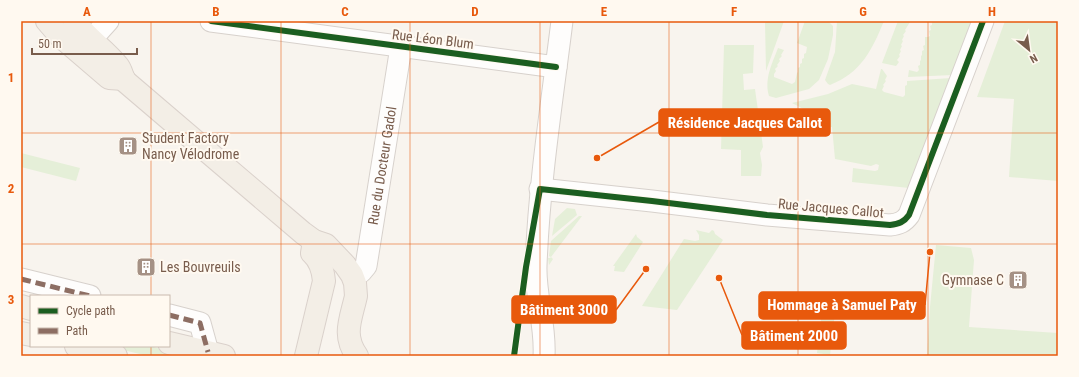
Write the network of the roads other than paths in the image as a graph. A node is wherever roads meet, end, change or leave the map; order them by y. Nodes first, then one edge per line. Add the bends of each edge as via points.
1 (39, 21) edge
2 (108, 21) edge
3 (211, 21) edge
4 (562, 21) edge
5 (983, 21) edge
6 (60, 26) edge
7 (85, 46) junction
8 (400, 47) junction
9 (556, 67) junction
10 (540, 189) junction
11 (314, 241) junction
12 (324, 274) junction
13 (352, 275) junction
14 (21, 279) edge
15 (86, 295) edge
16 (170, 315) edge
17 (170, 343) edge
18 (80, 347) edge
19 (216, 354) edge
20 (116, 356) edge
21 (306, 356) edge
22 (357, 356) edge
23 (544, 356) edge

1 - 6 street
2 - 7 street
3 - 8 street, Rue Léon Blum
4 - 9 street
5 - 10 street, Rue Jacques Callot via 909,215 897,225 767,215
6 - 7 main road
7 - 11 main road via 109,78 124,79
8 - 9 street, Rue Léon Blum
8 - 13 street, Rue du Docteur Gadol via 366,266 361,272
9 - 10 street
10 - 23 street via 536,267
11 - 12 main road via 312,253
11 - 13 main road via 326,245
12 - 13 main road
12 - 21 main road
13 - 22 main road via 356,296 348,332 350,344
14 - 15 street
16 - 19 street via 200,323
17 - 19 main road
18 - 20 main road

